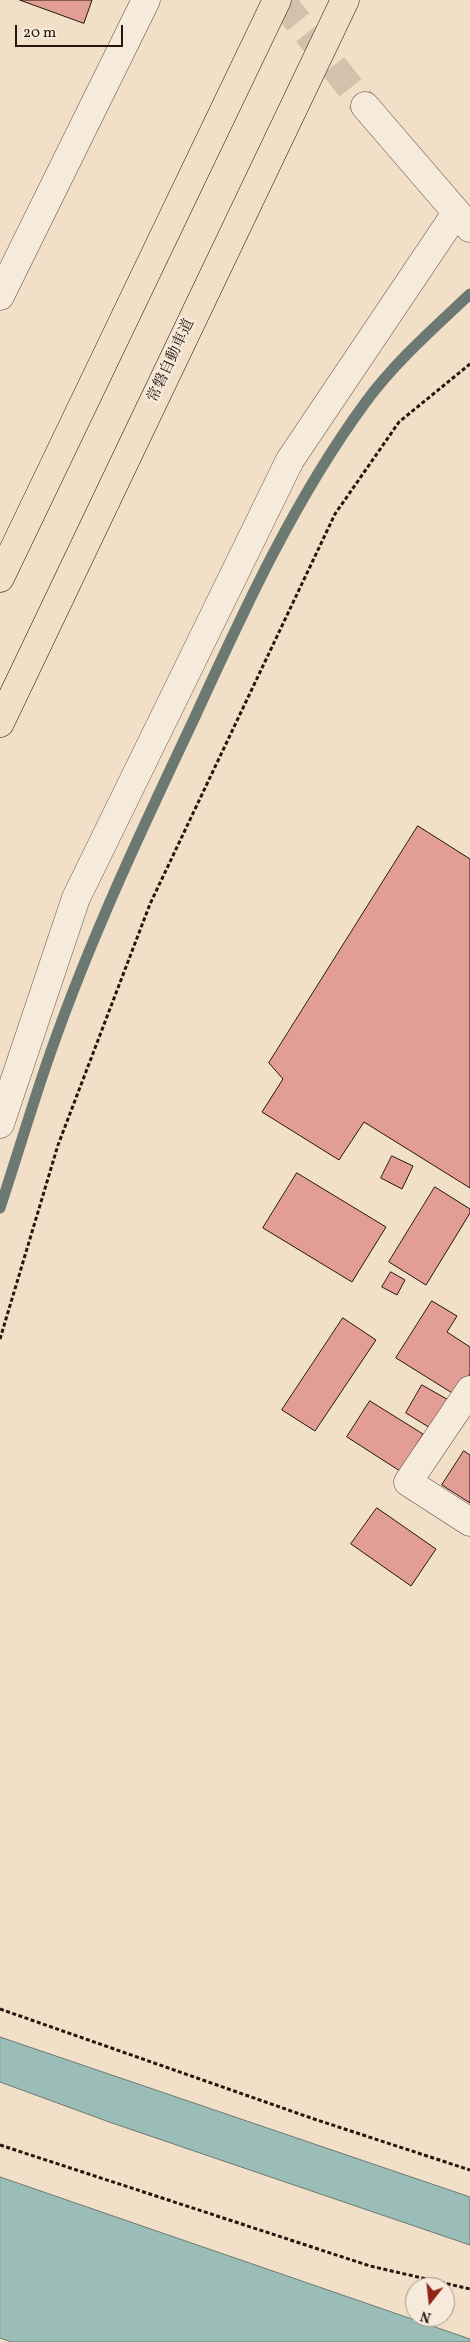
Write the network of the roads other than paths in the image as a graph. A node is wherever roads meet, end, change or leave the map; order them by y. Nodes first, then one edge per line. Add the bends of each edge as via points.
1 (146, 0) edge
2 (277, 0) edge
3 (345, 0) edge
4 (365, 106) tunnel mouth
5 (463, 220) edge
6 (0, 296) edge
7 (0, 578) edge
8 (0, 723) edge
9 (0, 1124) edge
10 (470, 1390) edge
11 (470, 1522) edge

1 - 6 street
2 - 7 highway
3 - 8 highway, 常磐自動車道
4 - 5 street
5 - 9 street via 290,460 76,898
10 - 11 street via 408,1482

